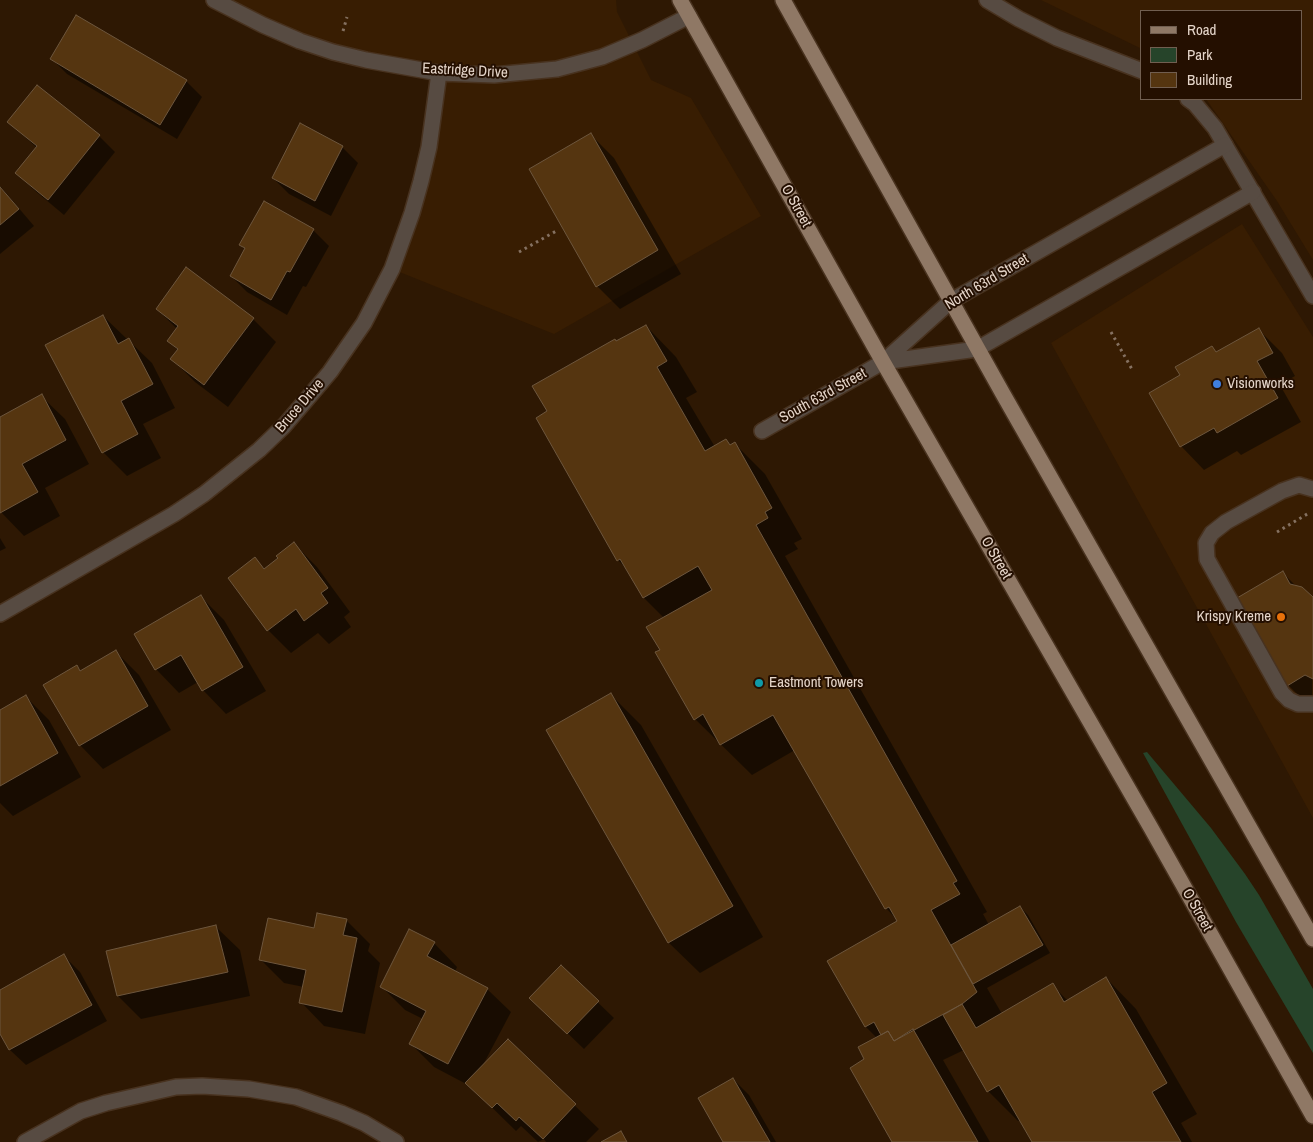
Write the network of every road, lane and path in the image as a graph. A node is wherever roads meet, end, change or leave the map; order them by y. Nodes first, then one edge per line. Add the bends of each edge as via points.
1 (214, 0) edge
2 (680, 0) edge
3 (783, 0) edge
4 (987, 0) edge
5 (689, 16) junction
6 (347, 17) dead end
7 (342, 32) dead end
8 (1140, 70) edge
9 (439, 73) junction
10 (1189, 100) edge
11 (1225, 145) junction
12 (1253, 192) junction
13 (558, 230) dead end
14 (519, 252) dead end
15 (1313, 296) edge
16 (951, 301) junction
17 (1111, 332) dead end
18 (977, 349) junction
19 (883, 362) junction
20 (1132, 371) dead end
21 (762, 431) dead end
22 (1313, 490) edge
23 (1313, 510) edge
24 (1277, 532) dead end
25 (0, 614) edge
26 (1313, 704) edge
27 (1313, 939) edge
28 (1313, 1116) edge
29 (25, 1142) edge
30 (396, 1142) edge

1 - 9 street, Eastridge Drive via 263,25 333,52
2 - 5 main road, O Street
3 - 16 main road
4 - 8 street via 1057,38
5 - 9 street, Eastridge Drive via 602,57 557,69 494,75
5 - 19 main road, O Street
6 - 7 path
9 - 25 street, Bruce Drive via 421,181 392,269 364,323 325,378 259,450 204,494
10 - 11 street via 1215,128
11 - 12 street
11 - 16 street, North 63rd Street
12 - 15 street
12 - 18 street
13 - 14 path
16 - 18 main road
16 - 19 street, North 63rd Street
17 - 20 path
18 - 19 street
18 - 27 main road
19 - 21 street, South 63rd Street
19 - 28 main road, O Street
22 - 26 street via 1299,485 1282,491 1226,522 1212,532 1206,543 1207,559 1282,693 1298,704
23 - 24 path
29 - 30 street via 81,1112 106,1103 176,1087 202,1086 296,1097 349,1116

